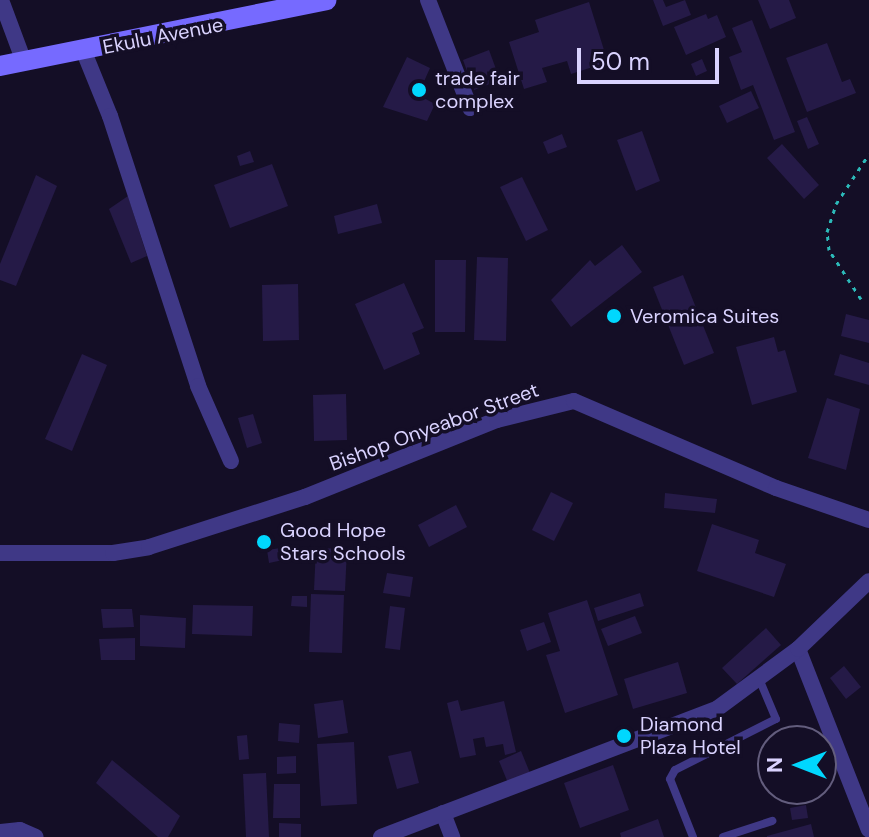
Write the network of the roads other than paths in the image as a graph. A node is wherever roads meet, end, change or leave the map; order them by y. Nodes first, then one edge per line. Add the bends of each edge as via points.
1 (1, 0) edge
2 (326, 0) edge
3 (428, 0) edge
4 (84, 52) junction
5 (24, 62) junction
6 (0, 66) edge
7 (470, 108) dead end
8 (231, 461) dead end
9 (869, 520) edge
10 (0, 553) edge
11 (868, 585) edge
12 (798, 649) junction
13 (760, 681) junction
14 (443, 813) junction
15 (772, 821) dead end
16 (869, 830) edge
17 (0, 832) edge
18 (36, 837) edge
19 (381, 837) edge
20 (452, 837) edge
21 (693, 837) edge
22 (723, 837) edge

1 - 5 street
2 - 4 main road, Ekulu Avenue
3 - 7 street
4 - 5 main road, Ekulu Avenue
4 - 8 street via 198,386
5 - 6 main road, Ekulu Avenue
9 - 10 street, Bishop Onyeabor Street via 776,488 574,401 497,420 305,497 149,547 113,553
11 - 12 street
12 - 13 street
12 - 16 street
13 - 14 street via 718,708
13 - 21 lane via 776,719 675,770 670,779
14 - 19 street
14 - 20 street
15 - 22 lane
17 - 18 street via 20,830

